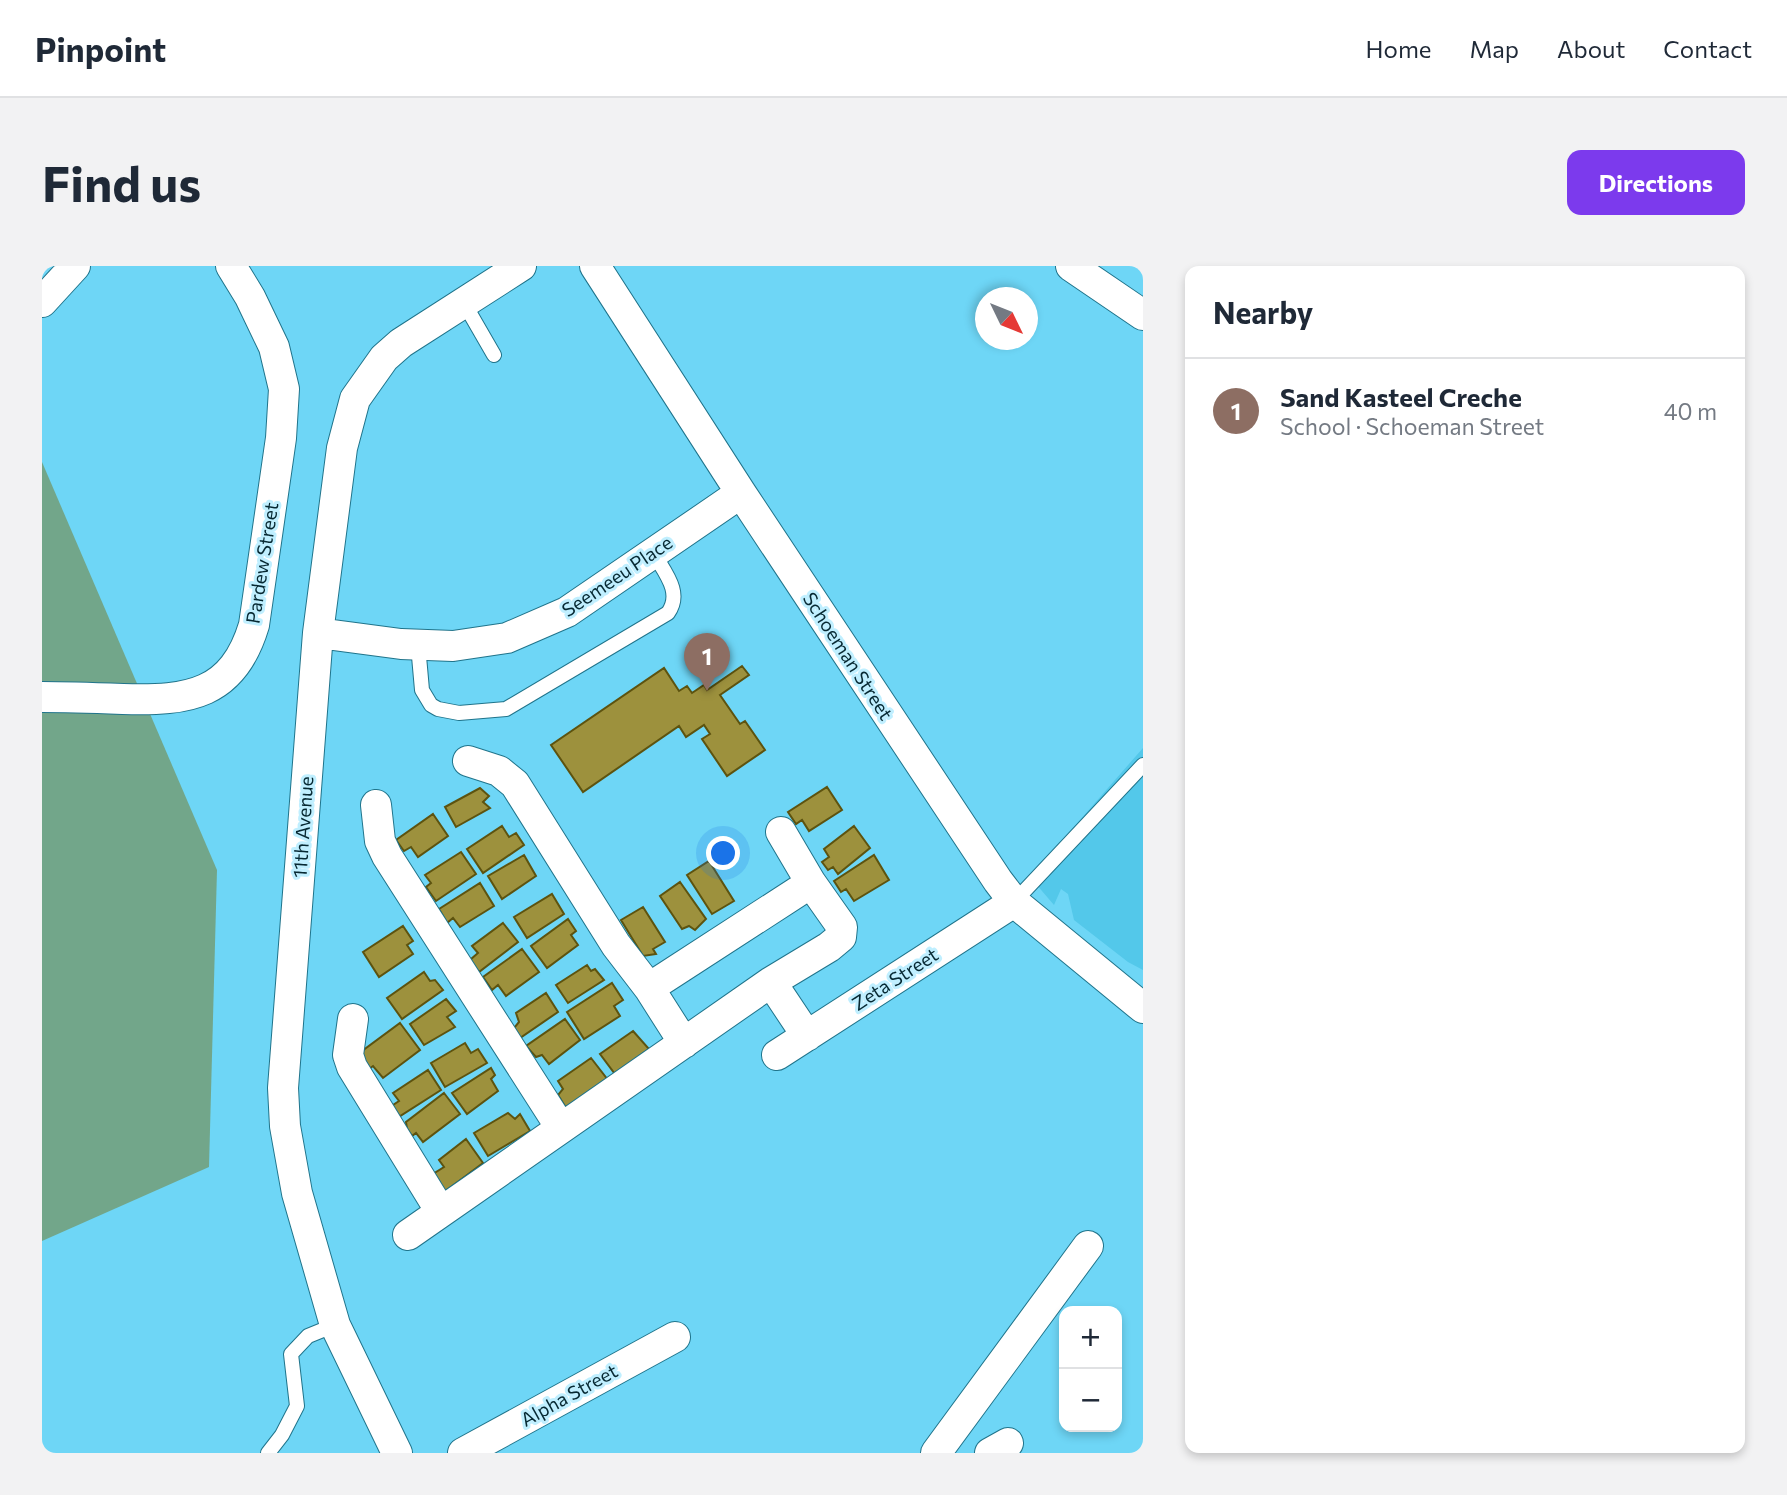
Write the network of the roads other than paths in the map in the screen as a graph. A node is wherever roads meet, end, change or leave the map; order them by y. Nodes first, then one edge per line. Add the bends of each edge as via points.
1 (75, 266) edge
2 (231, 266) edge
3 (521, 266) edge
4 (595, 266) edge
5 (1071, 266) edge
6 (42, 302) edge
7 (464, 303) junction
8 (1143, 315) edge
9 (495, 355) dead end
10 (741, 493) junction
11 (653, 552) junction
12 (318, 633) junction
13 (418, 645) junction
14 (42, 697) edge
15 (468, 761) dead end
16 (1143, 765) edge
17 (376, 805) dead end
18 (781, 832) dead end
19 (811, 883) junction
20 (1014, 902) junction
21 (771, 982) junction
22 (649, 988) junction
23 (1143, 1008) edge
24 (353, 1019) dead end
25 (807, 1036) junction
26 (684, 1043) junction
27 (776, 1055) dead end
28 (561, 1128) junction
29 (441, 1212) junction
30 (408, 1235) dead end
31 (1088, 1246) dead end
32 (335, 1325) junction
33 (675, 1337) dead end
34 (268, 1453) edge
35 (396, 1453) edge
36 (463, 1453) edge
37 (936, 1453) edge

1 - 6 street
2 - 14 street, Pardew Street via 274,347 284,389 277,465 247,648 220,680 187,696 165,700
3 - 7 street, 11th Avenue
4 - 10 street, Schoeman Street
5 - 8 street
7 - 9 lane
7 - 12 street, 11th Avenue via 401,343 384,358 355,399 342,448
10 - 11 street, Seemeeu Place
10 - 20 street, Schoeman Street
11 - 13 street, Seemeeu Place via 567,612 507,638 453,646
11 - 13 lane via 674,590 668,613 506,709 459,713 431,705 422,690
12 - 13 street, Seemeeu Place
12 - 32 street, 11th Avenue via 283,1087 297,1193
15 - 22 street via 499,771 515,784
16 - 20 lane
17 - 28 street via 380,841 387,856
18 - 19 street
19 - 21 street via 842,928 841,937
19 - 22 street
20 - 23 street, Schoeman Street
20 - 25 street, Zeta Street
21 - 25 street
21 - 26 street
22 - 26 street
24 - 29 street via 348,1055 352,1067
25 - 27 street, Zeta Street
26 - 28 street
28 - 29 street
29 - 30 street
31 - 37 street
32 - 34 lane via 308,1336 291,1354 297,1406
32 - 35 street, 11th Avenue
33 - 36 street, Alpha Street

